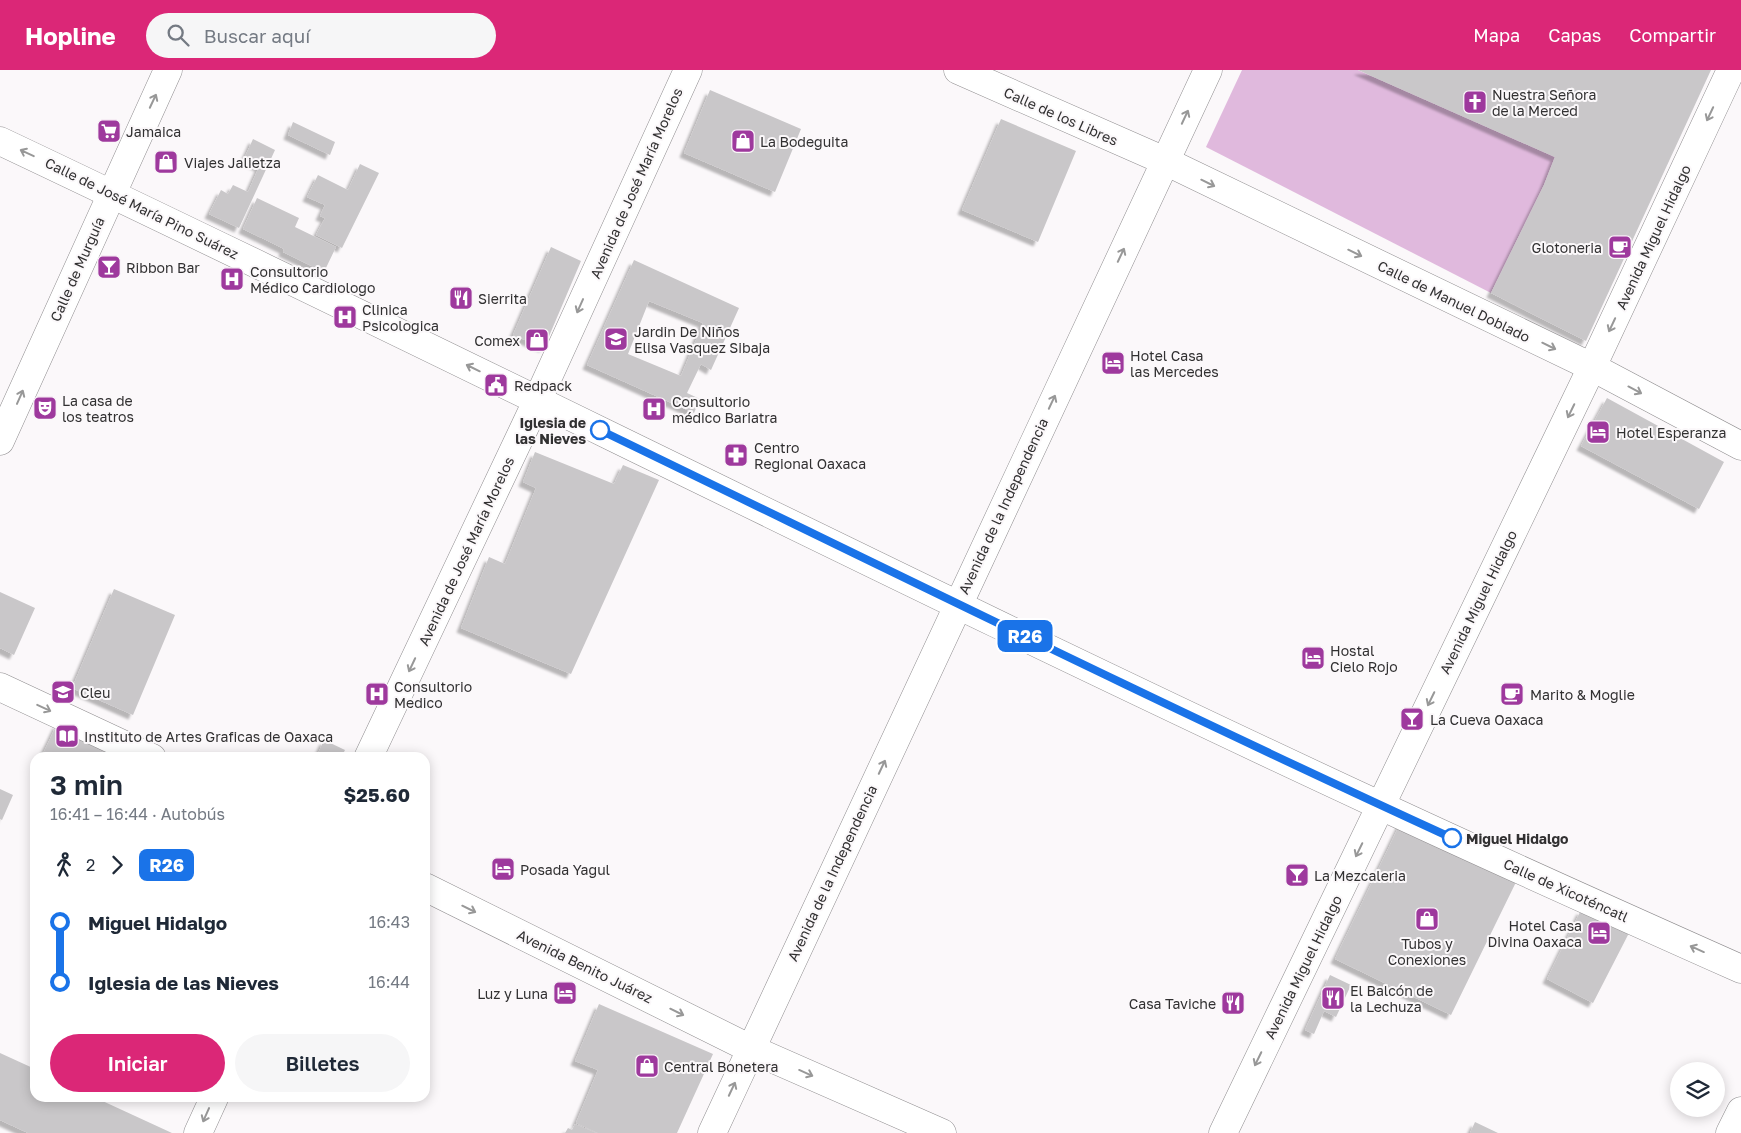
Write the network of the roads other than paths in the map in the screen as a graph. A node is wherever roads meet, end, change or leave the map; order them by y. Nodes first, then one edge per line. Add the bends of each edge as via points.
1 (168, 70) edge
2 (688, 70) edge
3 (958, 70) edge
4 (1208, 70) edge
5 (1731, 70) edge
6 (0, 140) edge
7 (1165, 162) junction
8 (112, 193) junction
9 (1592, 367) junction
10 (538, 399) junction
11 (0, 441) edge
12 (1741, 446) edge
13 (957, 604) junction
14 (0, 687) edge
15 (139, 752) edge
16 (371, 752) edge
17 (1380, 806) junction
18 (430, 889) edge
19 (1741, 969) edge
20 (748, 1048) junction
21 (212, 1102) edge
22 (1741, 1110) edge
23 (198, 1133) edge
24 (712, 1133) edge
25 (942, 1133) edge
26 (1223, 1133) edge
27 (1730, 1133) edge

8 -> 1 main road, Calle de Murguía
2 -> 10 main road, Avenida de José María Morelos
3 - 7 main road, Calle de los Libres
7 -> 4 main road, Avenida de la Independencia
5 -> 9 main road, Avenida Miguel Hidalgo
8 -> 6 main road, Calle de José María Pino Suárez
7 -> 9 main road, Calle de Manuel Doblado
13 -> 7 main road, Avenida de la Independencia
10 -> 8 main road, Calle de José María Pino Suárez
11 -> 8 main road, Calle de Murguía
9 -> 12 main road, Calle de Manuel Doblado
9 -> 17 main road, Avenida Miguel Hidalgo
10 - 13 main road, Calle de José María Pino Suárez
10 -> 16 main road, Avenida de José María Morelos
13 - 17 main road, Calle de Xicoténcatl
20 -> 13 main road, Avenida de la Independencia
14 -> 15 main road
19 -> 17 main road, Calle de Xicoténcatl
17 -> 26 main road, Avenida Miguel Hidalgo
18 -> 20 main road, Avenida Benito Juárez
24 -> 20 main road, Avenida de la Independencia
20 -> 25 main road, Avenida Benito Juárez
21 -> 23 main road
22 - 27 main road

